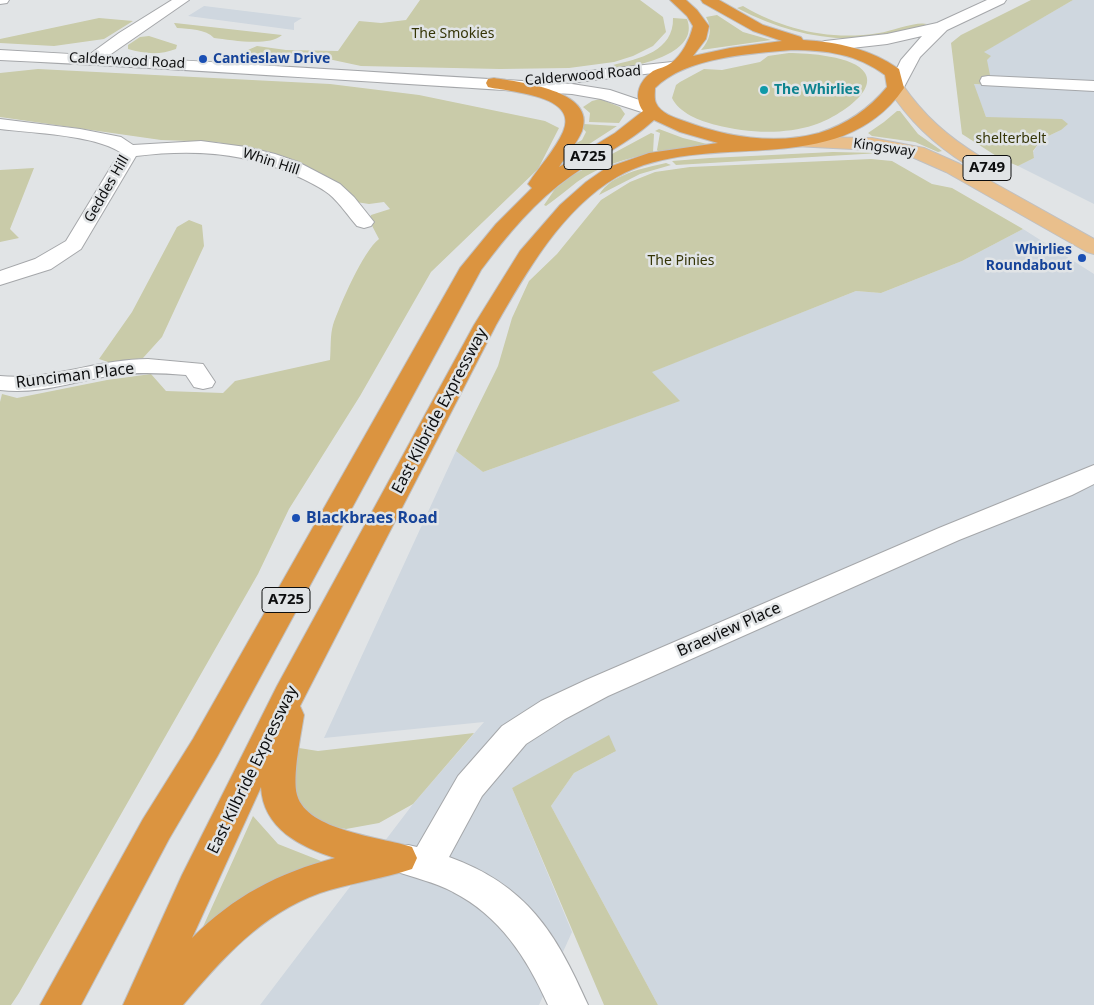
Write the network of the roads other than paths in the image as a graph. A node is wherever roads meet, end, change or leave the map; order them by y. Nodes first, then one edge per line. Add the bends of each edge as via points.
1 (182, 0) edge
2 (677, 0) edge
3 (708, 0) edge
4 (1000, 0) edge
5 (942, 27) junction
6 (818, 45) junction
7 (0, 55) edge
8 (92, 60) junction
9 (675, 66) junction
10 (988, 81) dead end
11 (494, 83) junction
12 (1094, 86) edge
13 (897, 87) junction
14 (652, 111) junction
15 (0, 124) edge
16 (800, 142) junction
17 (766, 144) junction
18 (130, 151) junction
19 (1033, 194) junction
20 (1011, 201) junction
21 (525, 204) junction
22 (364, 222) dead end
23 (1094, 228) edge
24 (1094, 248) edge
25 (0, 278) edge
26 (0, 382) edge
27 (203, 382) dead end
28 (1094, 473) edge
29 (293, 686) junction
30 (412, 861) junction
31 (60, 1005) edge
32 (143, 1005) edge
33 (157, 1005) edge
34 (568, 1005) edge

1 - 8 street
2 - 9 highway via 692,13 700,26 698,39
3 - 6 highway via 758,28
4 - 5 street
5 - 6 street via 887,39
5 - 13 street via 912,55 904,66
6 - 9 highway via 748,49
6 - 13 highway via 842,49 877,62 893,73
7 - 8 street, Calderwood Road
8 - 11 street, Calderwood Road
9 - 11 street, Calderwood Road via 608,75
9 - 14 highway via 657,77 646,90 646,102
10 - 12 street
11 - 14 street, Calderwood Road via 590,91
11 - 21 highway via 550,94 571,108 576,117 573,131
13 - 16 highway via 863,120
13 - 19 main road, Kingsway / A749 via 908,109 944,142
14 - 17 highway via 680,126 706,134
14 - 21 highway, A725 via 631,132 564,172
15 - 18 street, Geddes Hill via 115,140
16 - 17 highway
16 - 20 main road, Kingsway / A749 via 872,144 911,150 946,164
17 - 29 highway, East Kilbride Expressway / A725 via 685,153 634,164 612,172 557,217 513,275
18 - 22 street, Whin Hill via 165,146 203,146 252,152 295,168 336,190
18 - 25 street, Geddes Hill via 74,245 43,264
19 - 20 main road
19 - 23 main road, Kingsway / A749
20 - 24 main road, Kingsway / A749
21 - 31 highway, A725 via 496,235 472,268 445,314
26 - 27 street, Runciman Place via 32,384 104,369 165,366 194,369
28 - 30 street, Braeview Place via 597,688 554,710 514,734
29 - 30 highway via 278,793 286,814 314,836
29 - 32 highway, East Kilbride Expressway / A725 via 201,875
30 - 33 highway via 340,872 291,888 255,908 224,933
30 - 34 street via 454,874 486,890 512,911 555,974

